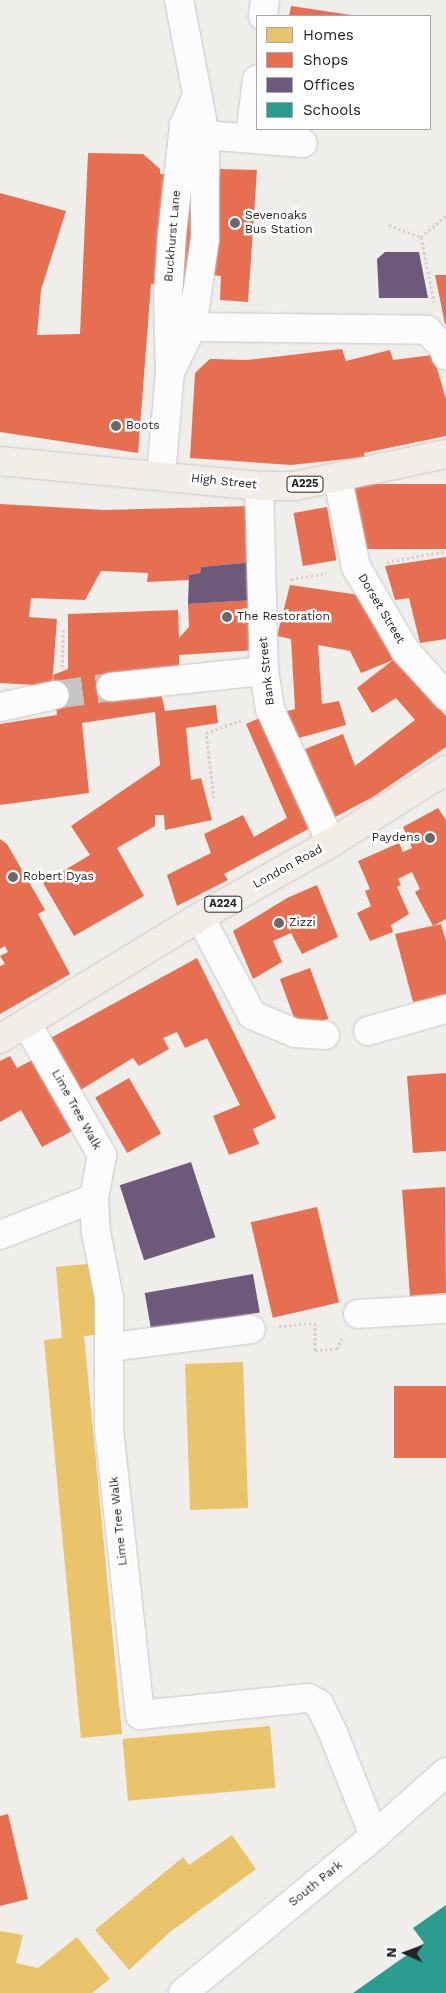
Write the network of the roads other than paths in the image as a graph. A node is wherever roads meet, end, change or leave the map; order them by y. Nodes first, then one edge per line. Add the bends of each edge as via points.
1 (179, 0) edge
2 (265, 0) edge
3 (263, 15) edge
4 (256, 87) edge
5 (196, 98) junction
6 (205, 135) junction
7 (250, 136) junction
8 (303, 143) dead end
9 (192, 327) junction
10 (445, 352) edge
11 (170, 372) junction
12 (446, 454) edge
13 (0, 461) edge
14 (160, 476) junction
15 (338, 479) junction
16 (259, 486) junction
17 (264, 671) junction
18 (59, 683) tunnel mouth
19 (110, 687) tunnel mouth
20 (446, 696) edge
21 (0, 706) edge
22 (446, 770) edge
23 (331, 843) junction
24 (200, 917) junction
25 (446, 1009) edge
26 (28, 1024) junction
27 (368, 1031) dead end
28 (325, 1035) dead end
29 (0, 1039) edge
30 (94, 1198) junction
31 (0, 1235) edge
32 (446, 1309) edge
33 (358, 1314) dead end
34 (251, 1329) dead end
35 (111, 1347) junction
36 (446, 1772) edge
37 (374, 1836) junction
38 (183, 1993) edge

1 - 5 street, Buckhurst Lane via 193,59
2 - 3 street
4 - 7 street
5 - 6 street
5 - 11 street, Buckhurst Lane via 184,125 172,234 168,296
6 - 7 street
6 - 9 street via 205,239
7 - 8 street
9 - 10 street via 427,330
9 - 11 street
11 - 14 street, Buckhurst Lane
12 - 15 main road, High Street / A225
13 - 14 main road, High Street / A225
14 - 16 main road, High Street / A225
15 - 16 main road, High Street / A225 via 295,486
15 - 20 street, Dorset Street via 356,567 405,650
16 - 17 street, Bank Street
17 - 19 street
17 - 23 street, Bank Street via 270,709
18 - 21 street
22 - 23 main road, London Road / A224
23 - 24 main road, London Road / A224
24 - 26 main road, London Road / A224
24 - 28 street via 252,1015 295,1033
25 - 27 street
26 - 29 main road, London Road / A224
26 - 30 street, Lime Tree Walk via 102,1155
30 - 31 street
30 - 35 street, Lime Tree Walk via 96,1232 109,1298
32 - 33 street
34 - 35 street
35 - 37 street, Lime Tree Walk via 109,1429 140,1715 308,1698 319,1704 333,1733
36 - 37 street, South Park
37 - 38 street, South Park

